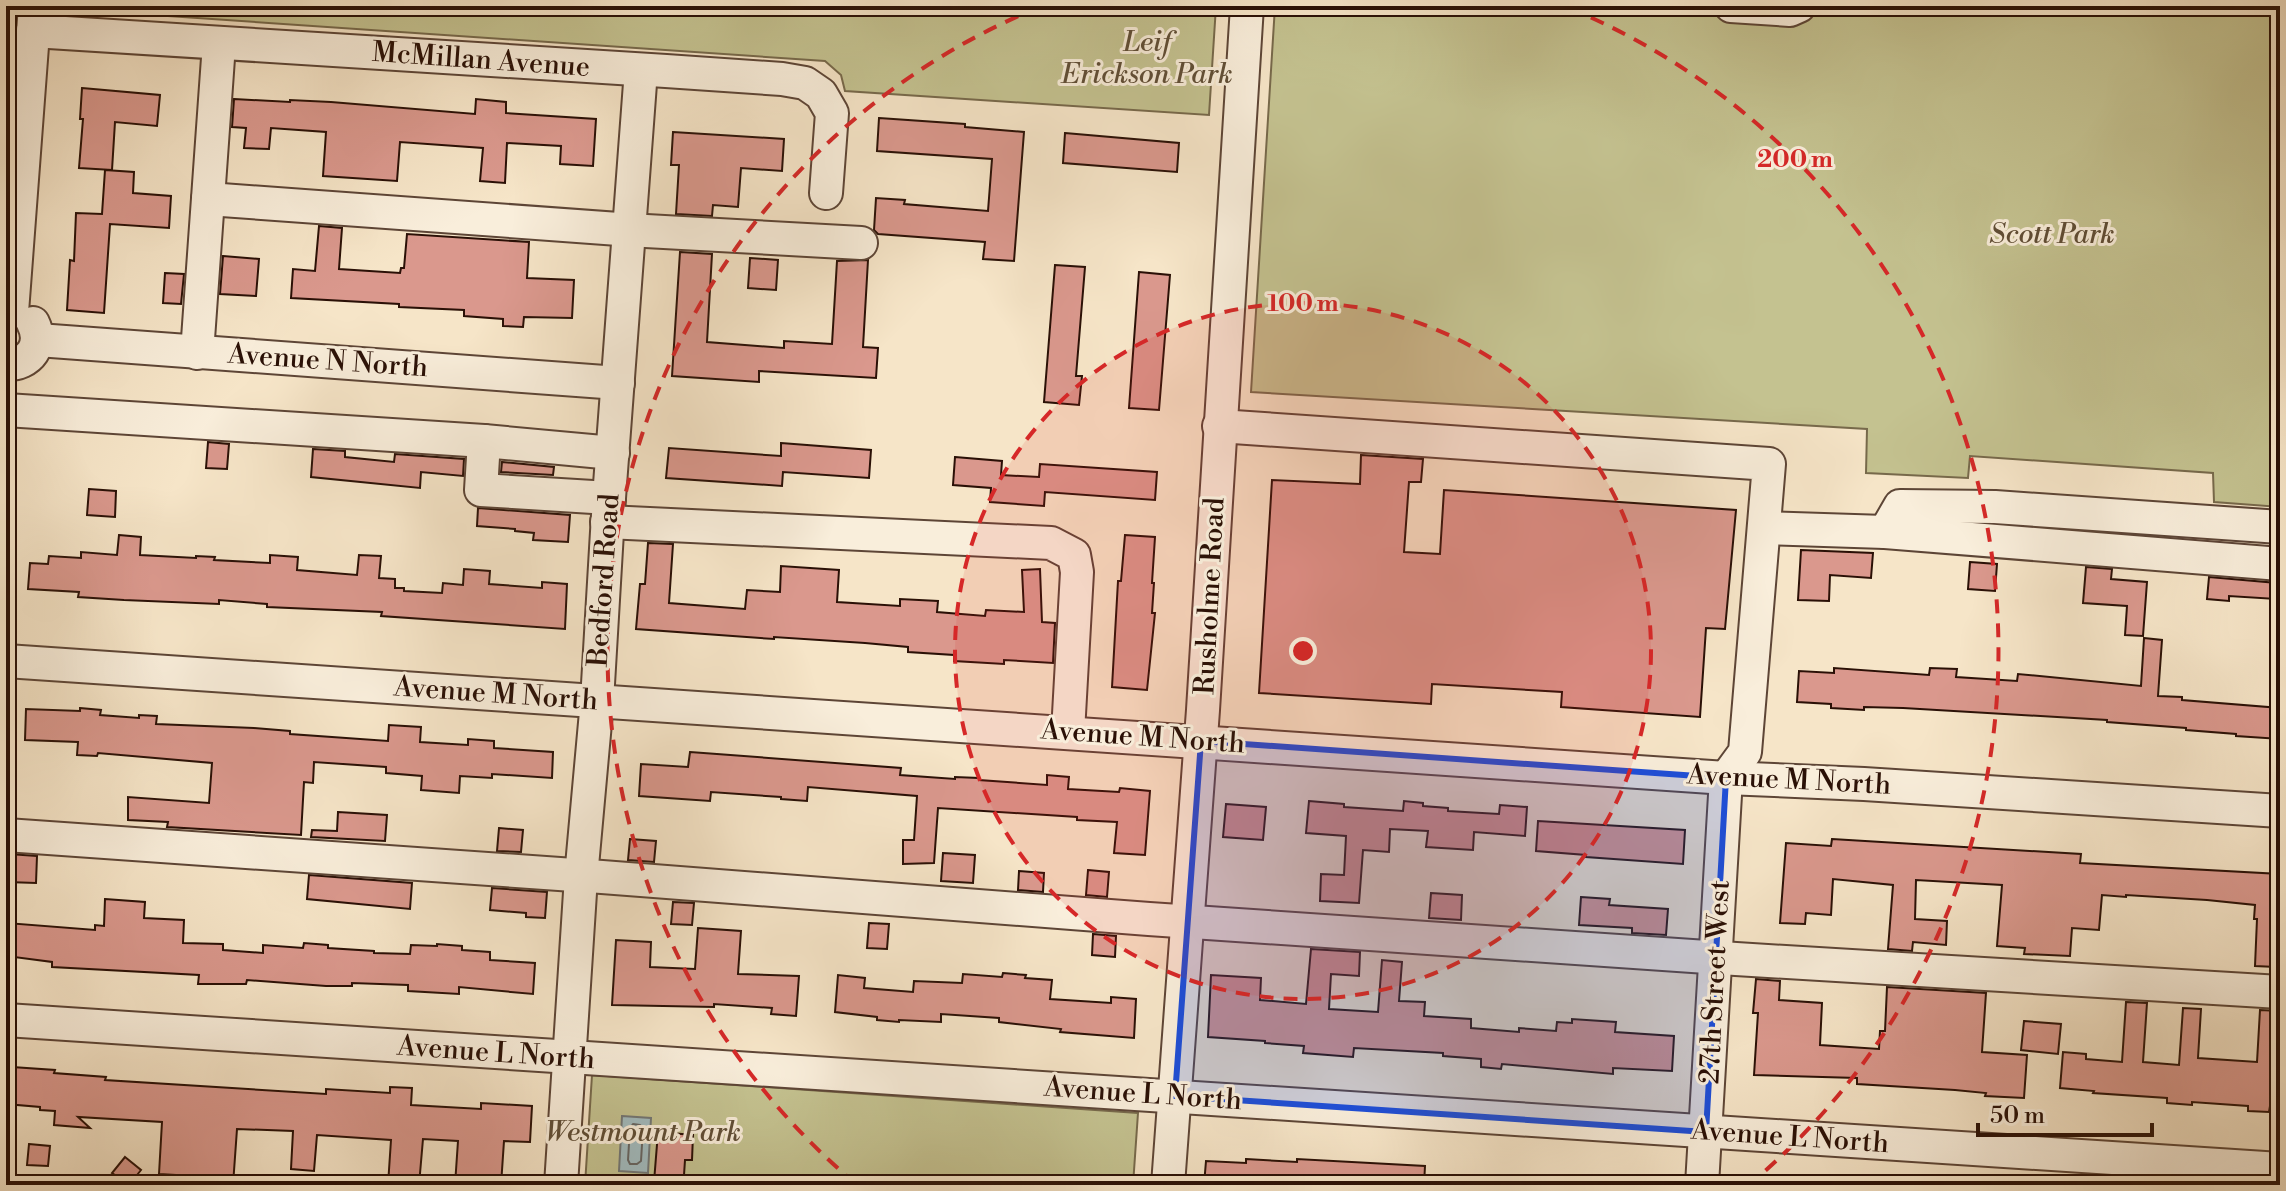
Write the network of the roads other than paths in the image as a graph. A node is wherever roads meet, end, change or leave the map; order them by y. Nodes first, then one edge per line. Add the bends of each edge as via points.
1 (1247, 6) edge
2 (1731, 6) edge
3 (1799, 6) edge
4 (34, 19) edge
5 (219, 44) junction
6 (641, 70) junction
7 (13, 186) edge
8 (826, 193) dead end
9 (208, 199) junction
10 (629, 230) junction
11 (861, 243) dead end
12 (9, 312) edge
13 (38, 340) junction
14 (197, 353) junction
15 (7, 374) edge
16 (618, 383) junction
17 (6, 410) edge
18 (1219, 426) junction
19 (484, 441) junction
20 (613, 453) junction
21 (608, 510) junction
22 (2280, 527) edge
23 (1764, 528) junction
24 (1885, 532) junction
25 (2280, 564) edge
26 (6, 661) edge
27 (597, 701) junction
28 (1068, 732) junction
29 (1201, 741) junction
30 (1726, 778) junction
31 (2280, 811) edge
32 (6, 835) edge
33 (581, 877) junction
34 (1188, 922) junction
35 (1717, 958) junction
36 (2280, 992) edge
37 (6, 1020) edge
38 (569, 1058) junction
39 (1175, 1096) junction
40 (1706, 1132) junction
41 (2280, 1169) edge
42 (561, 1185) edge
43 (1168, 1185) edge
44 (1702, 1185) edge

1 - 18 street, Rusholme Road
2 - 3 street
4 - 5 street, McMillan Avenue
4 - 7 street
5 - 6 street, McMillan Avenue
5 - 9 street
6 - 8 street, McMillan Avenue via 805,83 821,94 832,113
6 - 10 street, Bedford Road
7 - 12 street
9 - 10 street
9 - 14 street
10 - 11 street
10 - 16 street, Bedford Road
12 - 13 street via 31,320
13 - 14 street, Avenue N North
13 - 15 street via 29,358
14 - 16 street, Avenue N North
16 - 20 street, Bedford Road
17 - 19 street
18 - 23 street via 1769,464
18 - 29 street, Rusholme Road
19 - 20 street
19 - 21 street via 481,490
20 - 21 street, Bedford Road
21 - 27 street, Bedford Road
21 - 28 street via 1051,543 1074,555 1077,572
22 - 24 street via 1995,507 1900,506
23 - 24 street
23 - 30 street via 1745,752
24 - 25 street
26 - 27 street, Avenue M North
27 - 28 street, Avenue M North
27 - 33 street, Bedford Road
28 - 29 street, Avenue M North
29 - 30 street, Avenue M North
29 - 34 street, Rusholme Road
30 - 31 street, Avenue M North
30 - 35 street, 27th Street West
32 - 33 street
33 - 34 street
33 - 38 street, Bedford Road
34 - 35 street
34 - 39 street, Rusholme Road
35 - 36 street
35 - 40 street, 27th Street West
37 - 38 street, Avenue L North
38 - 39 street, Avenue L North
38 - 42 street, Bedford Road
39 - 40 street, Avenue L North
39 - 43 street, Rusholme Road
40 - 41 street, Avenue L North
40 - 44 street, 27th Street West

